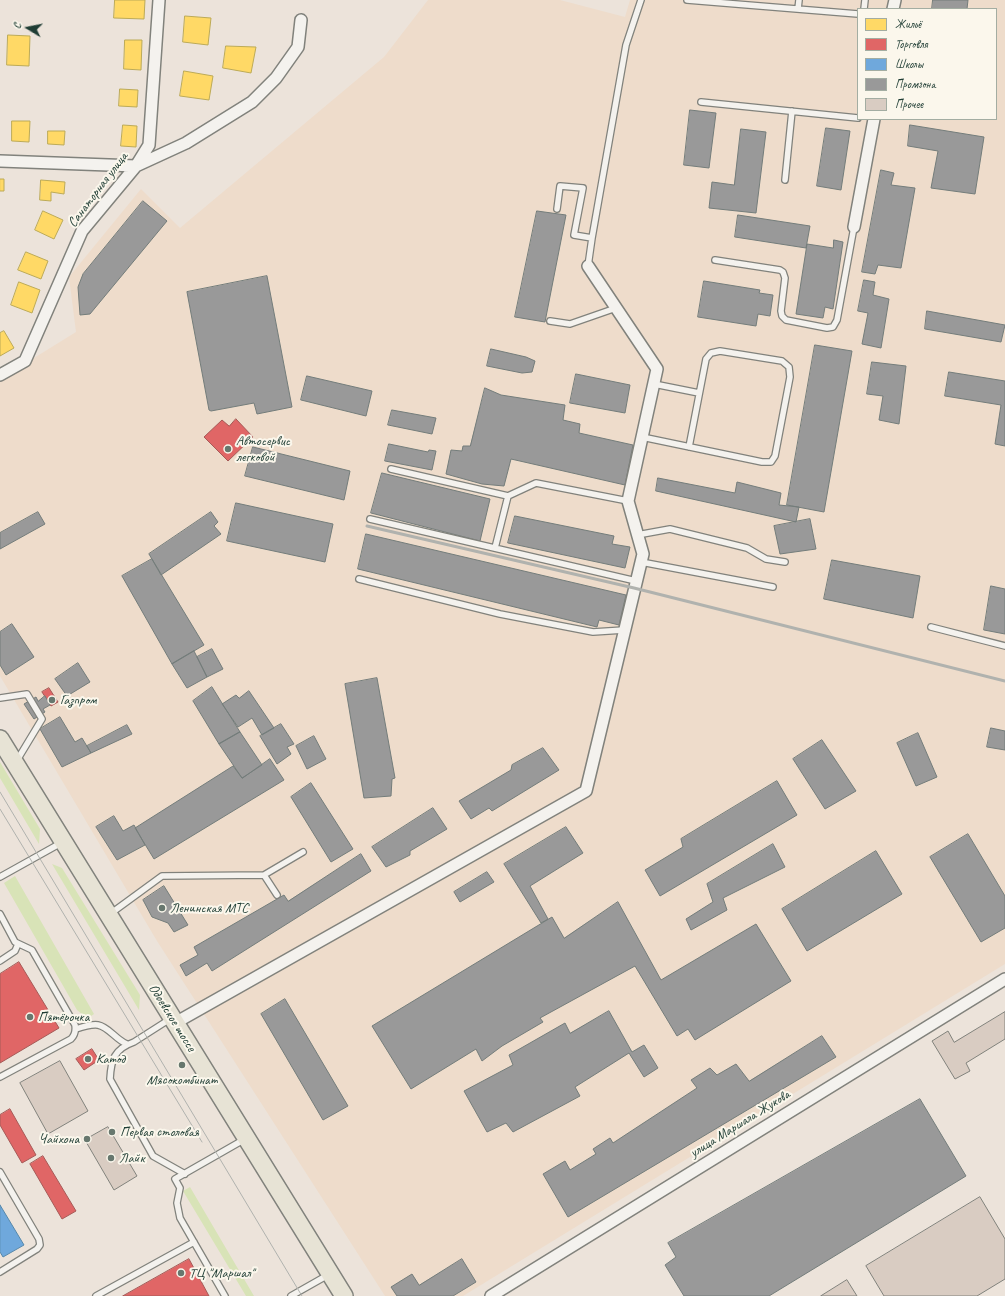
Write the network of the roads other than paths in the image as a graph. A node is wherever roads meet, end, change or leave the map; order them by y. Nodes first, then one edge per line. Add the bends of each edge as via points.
1 (159, 0) edge
2 (641, 0) edge
3 (687, 0) edge
4 (799, 0) edge
5 (723, 1) edge
6 (798, 9) junction
7 (857, 14) edge
8 (302, 20) dead end
9 (701, 102) dead end
10 (792, 111) junction
11 (857, 118) edge
12 (874, 120) edge
13 (0, 161) edge
14 (136, 166) junction
15 (785, 180) dead end
16 (557, 209) dead end
17 (854, 227) joint
18 (592, 238) junction
19 (715, 260) dead end
20 (588, 266) joint
21 (616, 308) junction
22 (550, 321) dead end
23 (0, 375) edge
24 (654, 384) junction
25 (699, 393) junction
26 (642, 437) junction
27 (689, 447) junction
28 (391, 468) dead end
29 (508, 496) junction
30 (628, 501) junction
31 (370, 519) dead end
32 (637, 535) junction
33 (495, 548) junction
34 (640, 562) junction
35 (785, 562) dead end
36 (359, 579) dead end
37 (636, 581) junction
38 (773, 587) dead end
39 (932, 627) dead end
40 (624, 630) junction
41 (1005, 646) edge
42 (0, 698) edge
43 (0, 739) edge
44 (15, 764) junction
45 (63, 842) junction
46 (303, 852) dead end
47 (264, 875) junction
48 (0, 877) edge
49 (277, 895) dead end
50 (0, 914) edge
51 (108, 915) junction
52 (18, 944) junction
53 (0, 961) edge
54 (1005, 979) edge
55 (174, 1020) junction
56 (76, 1029) junction
57 (127, 1044) junction
58 (0, 1077) edge
59 (247, 1138) junction
60 (0, 1172) edge
61 (185, 1174) junction
62 (194, 1242) junction
63 (0, 1272) edge
64 (330, 1274) junction
65 (96, 1296) edge
66 (225, 1296) edge
67 (291, 1296) edge
68 (344, 1296) edge
69 (491, 1296) edge

1 - 14 street, Санаторная улица via 149,145
2 - 18 lane via 626,45
3 - 5 lane
4 - 6 lane
5 - 6 lane
6 - 7 lane
8 - 14 street via 298,47 276,78 252,102 186,143
9 - 10 lane
10 - 11 lane
10 - 15 lane
12 - 17 street
13 - 14 street
14 - 23 street, Санаторная улица via 82,231 25,361
16 - 18 lane via 560,186 583,188 574,236
17 - 19 lane via 837,320 833,327 786,320 782,316 785,278 780,270
18 - 20 lane
20 - 21 street
21 - 22 lane via 570,324
21 - 24 street via 657,369
24 - 25 lane
24 - 26 street
25 - 27 lane
25 - 27 lane via 706,359 711,353 720,351 782,361 789,367 790,377 778,442 775,456 770,462
26 - 27 lane
26 - 30 street
28 - 29 lane
29 - 30 lane via 536,483
29 - 33 lane
30 - 32 street
31 - 33 lane
32 - 34 street via 643,554
32 - 35 lane via 670,529 747,548 766,559
33 - 37 lane
34 - 37 street
34 - 38 lane
36 - 40 lane via 500,614 593,632
37 - 40 street
39 - 41 lane
40 - 55 street via 586,791
42 - 44 lane via 27,694 42,719
43 - 44 main road, Одоевское шоссе
44 - 45 main road, Одоевское шоссе
45 - 48 lane
45 - 51 main road, Одоевское шоссе
46 - 47 lane
47 - 49 lane
47 - 51 lane via 162,876
50 - 52 lane via 13,940
51 - 55 main road, Одоевское шоссе
52 - 53 lane via 15,951
52 - 56 lane via 32,950
54 - 69 street, улица Маршала Жукова
55 - 57 lane
55 - 59 main road, Одоевское шоссе
56 - 57 lane via 97,1025
56 - 58 lane via 71,1038
57 - 61 lane via 114,1055 110,1079 153,1156
59 - 61 lane
59 - 64 main road, Одоевское шоссе
60 - 63 lane via 39,1239 40,1245 37,1250
61 - 62 lane via 175,1180 180,1188 177,1202 180,1218
62 - 65 lane
62 - 66 lane
64 - 67 lane
64 - 68 main road, Одоевское шоссе

